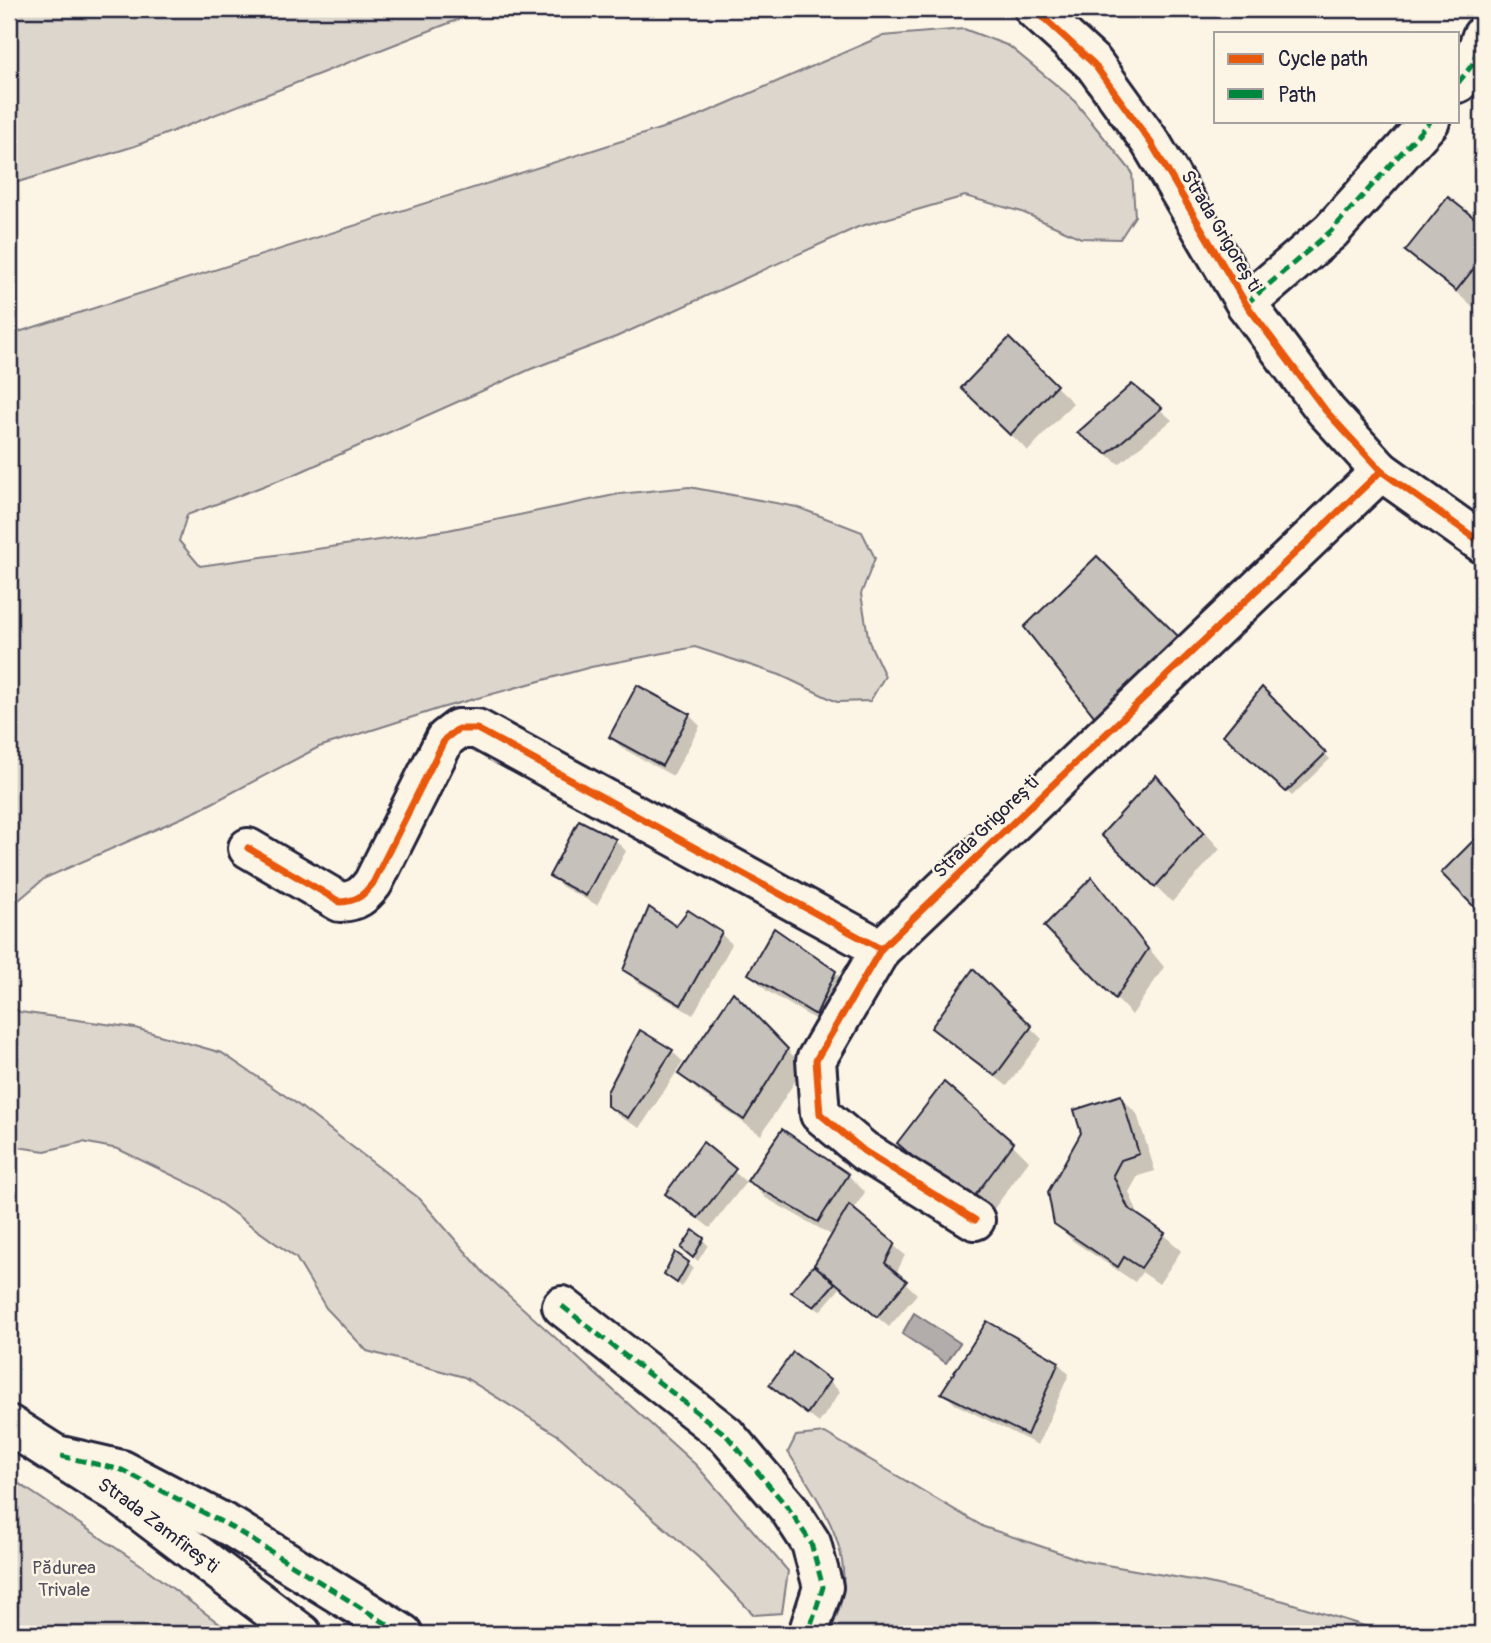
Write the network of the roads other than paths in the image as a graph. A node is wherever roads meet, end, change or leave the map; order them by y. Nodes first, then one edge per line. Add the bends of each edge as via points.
1 (1034, 9) edge
2 (1482, 36) edge
3 (1460, 80) edge
4 (1429, 122) edge
5 (1246, 304) junction
6 (1381, 471) junction
7 (1482, 543) edge
8 (248, 848) dead end
9 (881, 949) junction
10 (975, 1220) dead end
11 (562, 1306) dead end
12 (9, 1425) edge
13 (61, 1456) junction
14 (302, 1634) edge
15 (403, 1634) edge
16 (808, 1634) edge

1 - 5 street, Strada Grigorești via 1094,64 1143,132
2 - 3 street via 1472,65
4 - 5 street via 1331,231
5 - 6 street, Strada Grigorești via 1326,411
6 - 7 street, Strada Grigorești
6 - 9 street, Strada Grigorești
8 - 9 street via 340,902 354,901 373,883 446,739 458,729 477,729
9 - 10 street, Strada Grigorești via 817,1060 820,1114 864,1150
11 - 16 street via 726,1435 789,1509 811,1543 823,1587
12 - 13 street, Strada Zamfirești
13 - 14 street, Strada Zamfirești
13 - 15 street via 122,1470 233,1528

